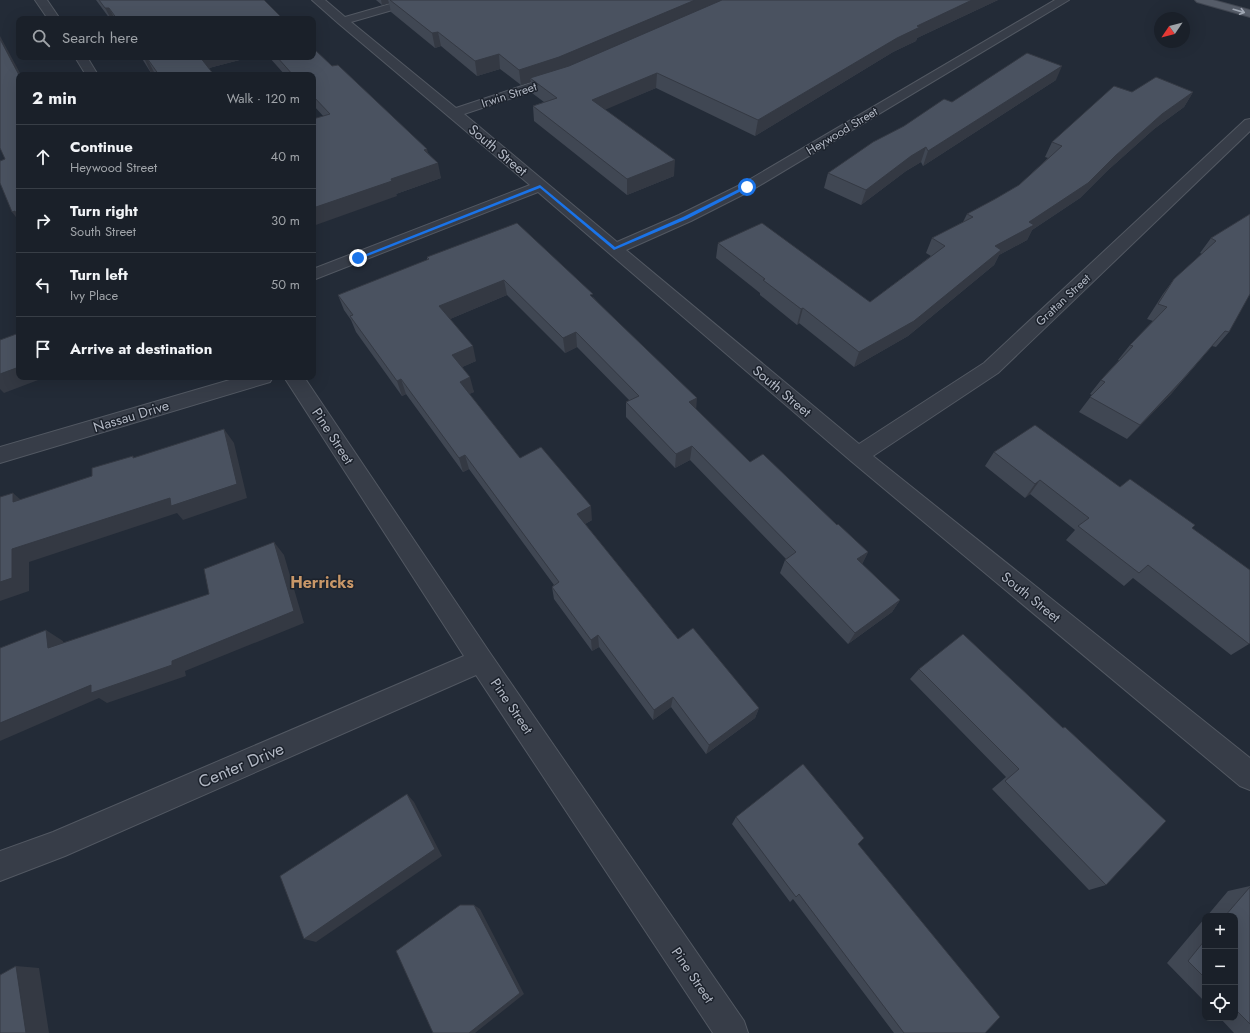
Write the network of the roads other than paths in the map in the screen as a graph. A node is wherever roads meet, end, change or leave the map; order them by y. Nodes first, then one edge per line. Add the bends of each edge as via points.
1 (41, 0) edge
2 (318, 0) edge
3 (416, 0) edge
4 (1063, 0) edge
5 (1201, 0) edge
6 (1250, 14) edge
7 (52, 16) edge
8 (342, 21) junction
9 (83, 60) edge
10 (90, 72) edge
11 (572, 73) edge
12 (454, 113) junction
13 (1250, 123) edge
14 (540, 186) junction
15 (614, 249) junction
16 (316, 274) edge
17 (252, 380) edge
18 (296, 380) edge
19 (0, 455) edge
20 (858, 455) junction
21 (481, 661) junction
22 (1250, 776) edge
23 (0, 866) edge
24 (732, 1033) edge

1 - 7 street
2 - 8 street, South Street
3 - 8 street
4 - 15 street, Heywood Street via 747,187
5 -> 6 main road
8 - 12 street, South Street
9 - 10 street
11 - 12 street, Irwin Street
12 - 14 street, South Street
13 - 20 street, Grattan Street via 991,368
14 - 15 street, South Street
14 - 16 street
15 - 20 street, South Street
17 - 19 street, Nassau Drive
18 - 21 street, Pine Street
20 - 22 street, South Street
21 - 23 street, Center Drive via 55,846
21 - 24 street, Pine Street

